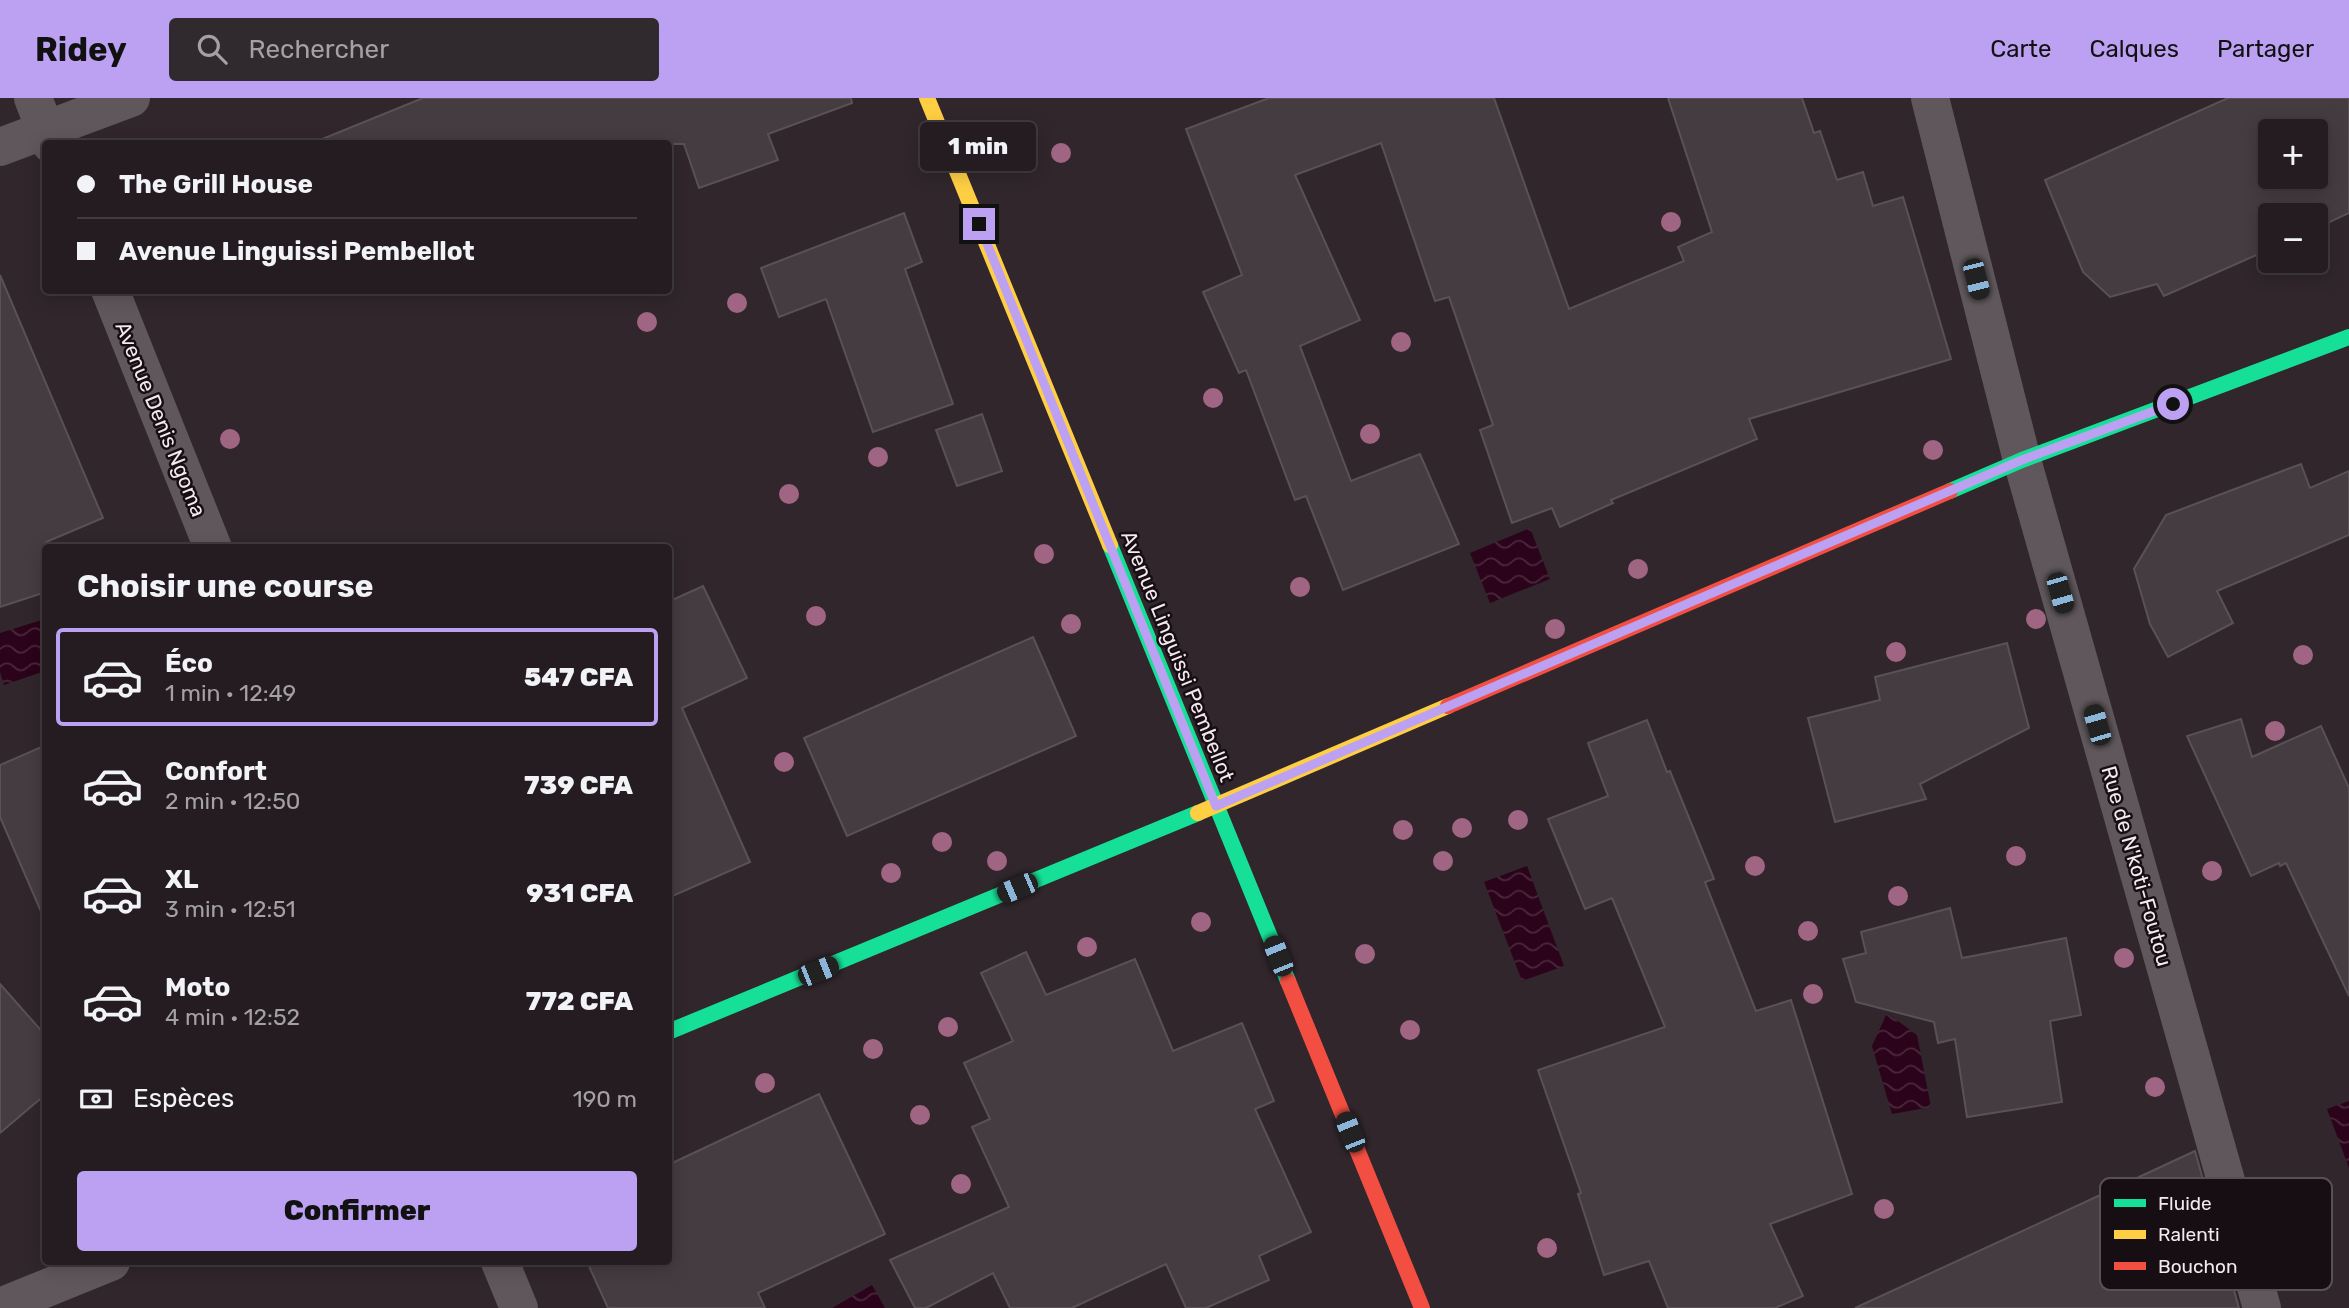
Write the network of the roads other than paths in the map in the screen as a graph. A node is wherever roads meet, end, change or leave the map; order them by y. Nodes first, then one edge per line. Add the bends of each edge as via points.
1 (131, 98) edge
2 (927, 98) edge
3 (1930, 98) edge
4 (43, 124) edge
5 (0, 147) edge
6 (112, 294) edge
7 (2349, 337) edge
8 (2022, 460) junction
9 (211, 544) edge
10 (1216, 806) junction
11 (672, 1030) edge
12 (2225, 1178) edge
13 (104, 1265) edge
14 (501, 1265) edge
15 (2257, 1290) edge
16 (0, 1307) edge
17 (519, 1308) edge
18 (1422, 1308) edge
19 (2262, 1308) edge

1 - 4 street
2 - 10 street, Avenue Linguissi Pembellot
3 - 8 street, Rue de N'koti-Foutou
4 - 5 street
6 - 9 street, Avenue Denis Ngoma
7 - 8 street
8 - 10 street
8 - 12 street, Rue de N'koti-Foutou
10 - 11 street
10 - 18 street, Avenue Linguissi Pembellot
13 - 16 street
14 - 17 street
15 - 19 street, Rue de N'koti-Foutou

